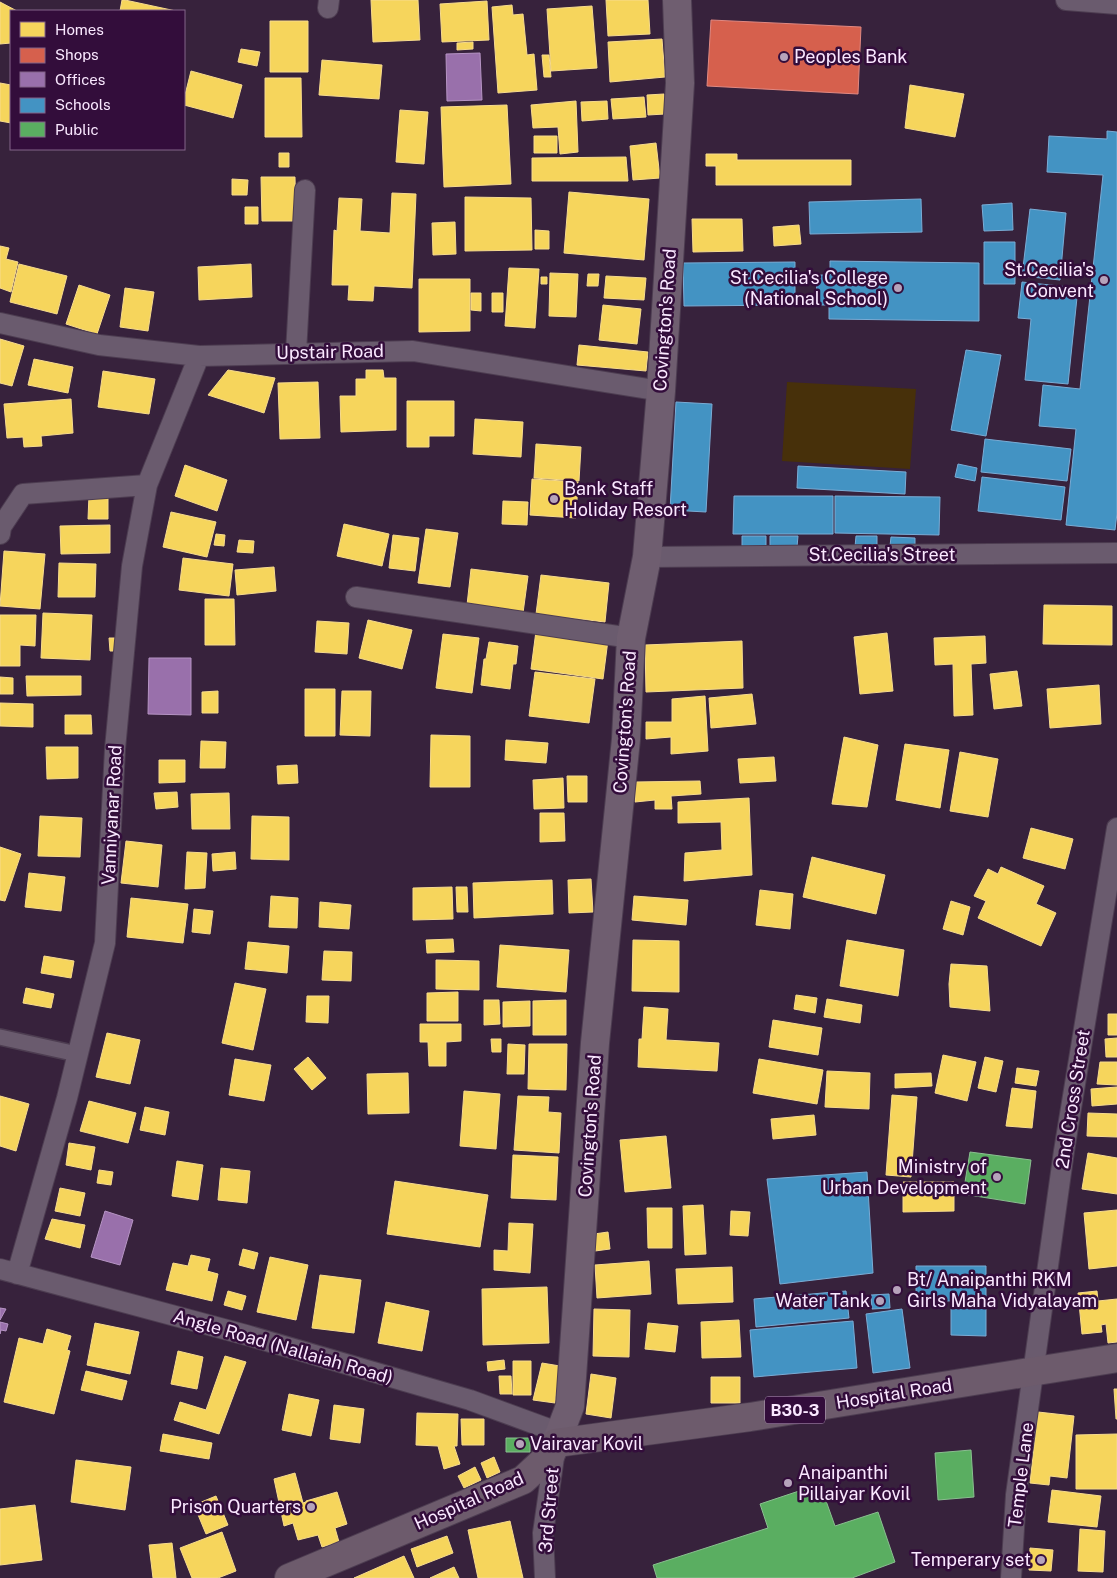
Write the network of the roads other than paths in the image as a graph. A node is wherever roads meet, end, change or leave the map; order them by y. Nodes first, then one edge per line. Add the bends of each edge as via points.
1 (677, 0) edge
2 (1066, 0) edge
3 (1117, 4) edge
4 (305, 190) dead end
5 (0, 323) edge
6 (296, 352) junction
7 (199, 356) junction
8 (661, 391) junction
9 (147, 485) junction
10 (0, 534) edge
11 (1117, 553) edge
12 (647, 557) junction
13 (356, 597) dead end
14 (631, 638) junction
15 (1117, 828) edge
16 (0, 1036) edge
17 (77, 1054) junction
18 (8, 1271) edge
19 (1117, 1358) edge
20 (1034, 1371) junction
21 (556, 1443) junction
22 (289, 1578) edge
23 (546, 1578) edge
24 (1011, 1578) edge

1 - 8 main road, Covington's Road via 680,83
2 - 3 street
4 - 6 street
5 - 7 street, Upstair Road via 99,345
6 - 7 street, Upstair Road
6 - 8 street, Upstair Road via 413,351
7 - 9 street, Vanniyanar Road
8 - 12 main road, Covington's Road
9 - 10 street via 23,494 1,527
9 - 17 street, Vanniyanar Road via 132,566 117,730 105,943
11 - 12 street, St.Cecilia's Street
12 - 14 main road, Covington's Road
13 - 14 street
14 - 21 main road, Covington's Road via 626,739 595,1043 570,1406
15 - 20 street, 2nd Cross Street via 1064,1151
16 - 17 street
17 - 18 street, Vanniyanar Road
18 - 21 street, Angle Road (Nallaiah Road) via 470,1400 548,1429
19 - 20 main road, Hospital Road / B30-3
20 - 21 main road, Hospital Road / B30-3 via 750,1417
20 - 24 street, Temple Lane via 1016,1495
21 - 22 main road, Hospital Road via 551,1454 523,1480
21 - 23 street, 3rd Street via 544,1533

